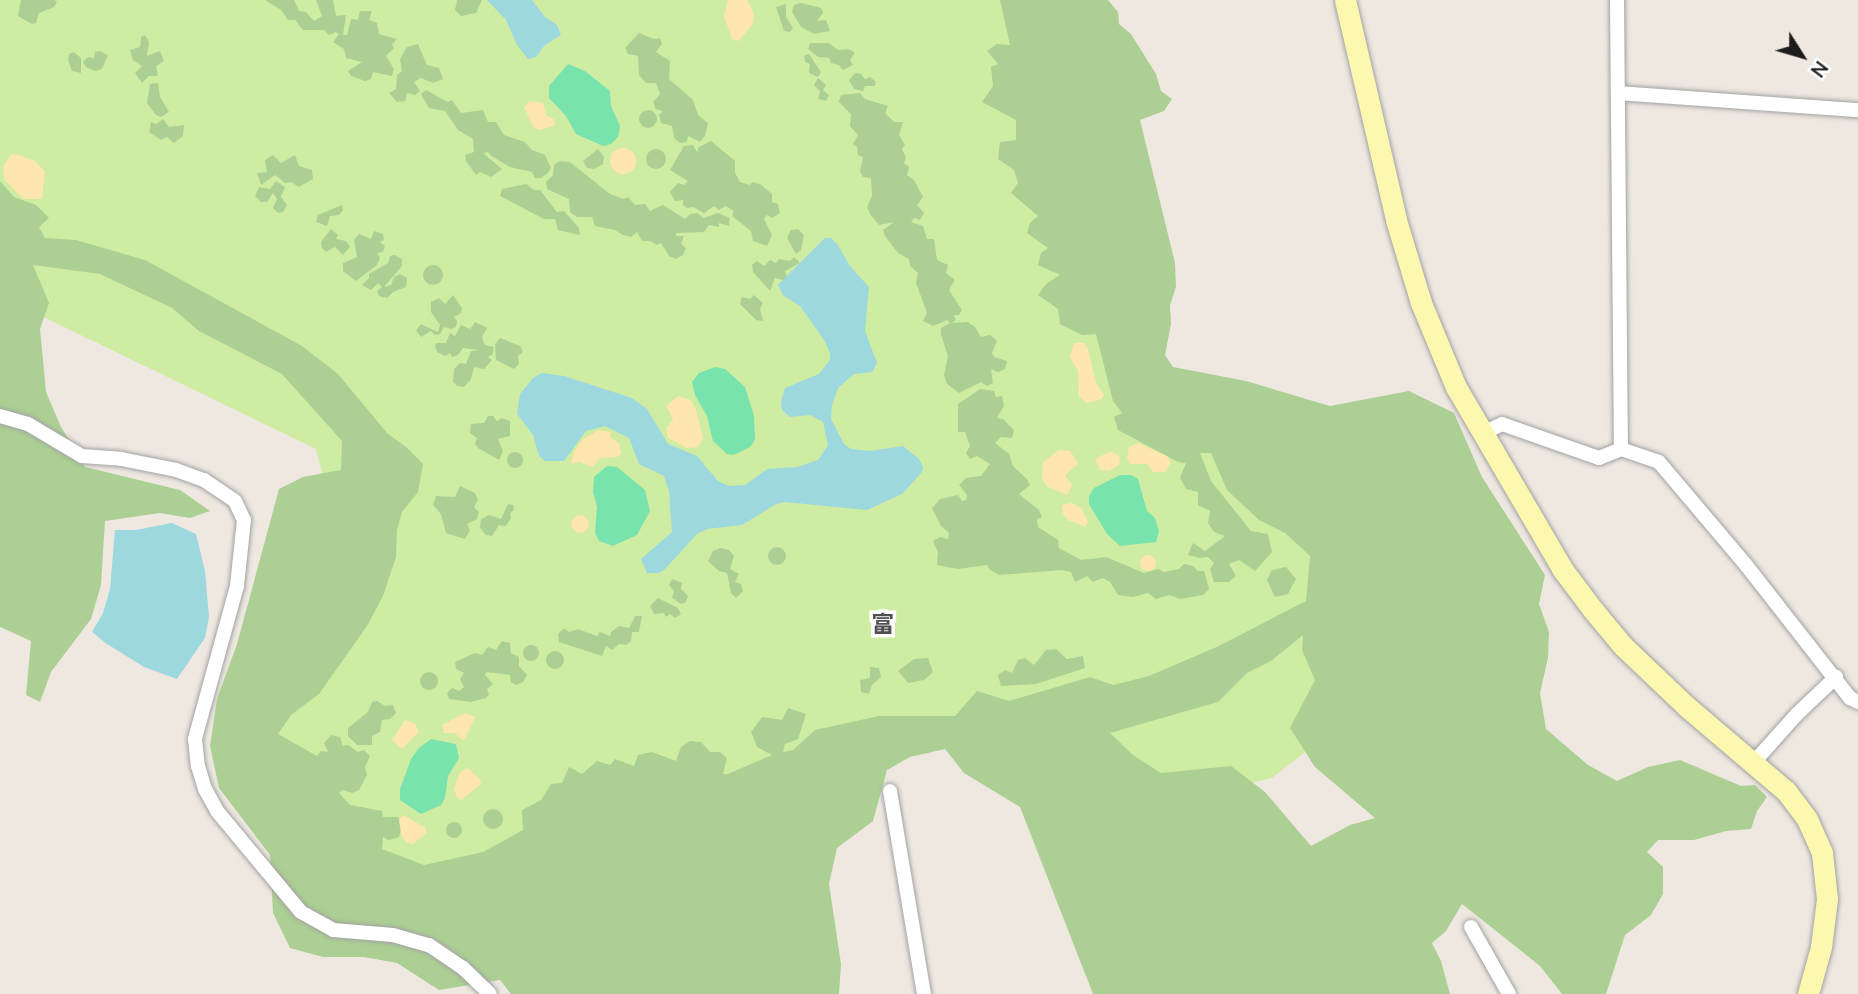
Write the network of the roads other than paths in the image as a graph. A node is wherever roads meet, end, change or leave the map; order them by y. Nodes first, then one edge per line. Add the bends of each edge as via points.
1 (1345, 0) edge
2 (1617, 0) edge
3 (1618, 93) junction
4 (1858, 110) edge
5 (0, 416) edge
6 (1483, 433) junction
7 (1621, 449) junction
8 (1836, 677) junction
9 (1858, 702) edge
10 (1754, 762) junction
11 (890, 791) dead end
12 (1471, 927) dead end
13 (490, 994) edge
14 (924, 994) edge
15 (1509, 994) edge
16 (1808, 994) edge

1 - 6 street via 1420,303 1455,387
2 - 3 street
3 - 4 street
3 - 7 street
5 - 13 street via 28,424 82,456 176,470 204,480 235,501 244,520 237,586 195,739 205,789 217,811 301,912 333,930 393,935 429,945
6 - 7 street via 1502,424 1599,458
6 - 10 street via 1563,570 1615,637 1686,706
7 - 8 street via 1659,462
8 - 9 street
8 - 10 street
10 - 16 street via 1786,791 1807,819 1822,853 1827,899 1821,947
11 - 14 street
12 - 15 street

